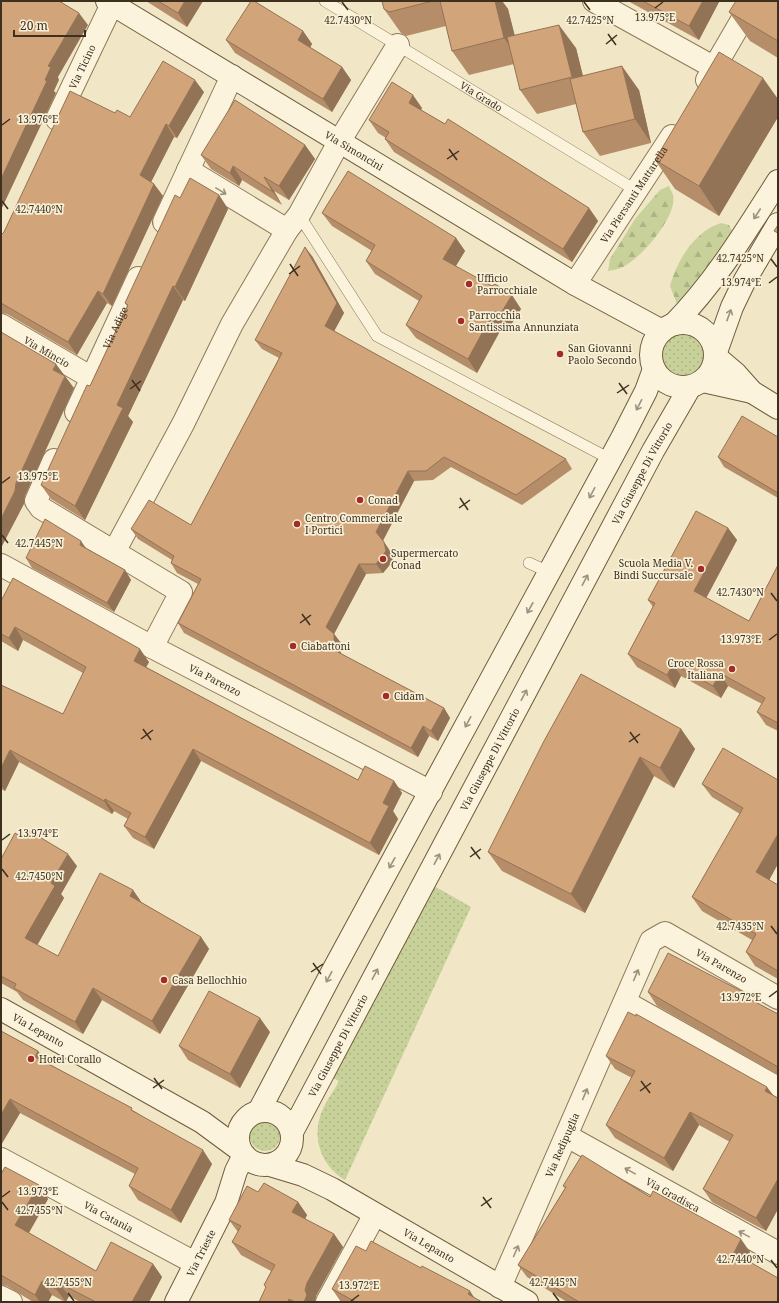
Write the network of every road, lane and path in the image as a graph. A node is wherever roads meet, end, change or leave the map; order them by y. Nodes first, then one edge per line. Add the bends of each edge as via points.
1 (325, 1) edge
2 (594, 1) edge
3 (753, 1) edge
4 (109, 3) edge
5 (398, 45) junction
6 (715, 68) junction
7 (232, 76) junction
8 (698, 95) edge
9 (681, 121) edge
10 (49, 136) edge
11 (339, 142) junction
12 (188, 170) junction
13 (778, 181) edge
14 (637, 191) junction
15 (293, 223) junction
16 (778, 224) edge
17 (575, 284) junction
18 (602, 300) junction
19 (1, 325) edge
20 (668, 327) junction
21 (716, 354) junction
22 (653, 360) junction
23 (92, 378) junction
24 (697, 384) junction
25 (752, 392) junction
26 (778, 408) edge
27 (610, 459) junction
28 (114, 552) junction
29 (529, 563) dead end
30 (1, 565) edge
31 (550, 572) junction
32 (152, 647) junction
33 (431, 792) junction
34 (665, 933) joint
35 (778, 998) edge
36 (625, 1002) junction
37 (1, 1009) edge
38 (778, 1088) edge
39 (254, 1114) junction
40 (202, 1122) junction
41 (567, 1136) junction
42 (291, 1138) junction
43 (1, 1159) edge
44 (254, 1159) junction
45 (332, 1189) junction
46 (374, 1216) junction
47 (778, 1253) edge
48 (195, 1263) junction
49 (500, 1287) junction
50 (1, 1297) edge
51 (11, 1302) edge
52 (176, 1302) edge
53 (327, 1302) edge
54 (527, 1302) edge

1 - 5 lane, Via Grado
2 - 6 street
3 - 6 street
4 - 7 street, Via Simoncini
4 - 10 street, Via Ticino
5 - 11 street
5 - 14 lane, Via Grado
6 - 8 street
7 - 11 street, Via Simoncini
7 - 12 street, Via Adige
9 - 14 street, Via Piersanti Mattarella
11 - 15 street
11 - 17 street, Via Simoncini
12 -> 15 street
12 - 23 street, Via Adige
13 -> 20 street via 722,267 697,300
14 - 17 street, Via Piersanti Mattarella
15 - 27 lane via 377,336
15 - 28 street via 232,324 183,424
21 -> 16 street via 732,307
17 - 18 street, Via Simoncini
18 - 20 street, Via Simoncini
18 - 22 street, Via Simoncini via 639,334
19 - 23 street, Via Mincio
20 - 21 street via 684,322 702,328 709,334
20 - 22 street via 657,336
21 - 24 street via 710,374
21 - 25 street
22 - 24 street via 661,378 669,384 679,387
22 -> 27 street via 646,391
23 - 28 street, Via Adige via 36,501 41,508
24 - 25 street
42 -> 24 street, Via Giuseppe Di Vittorio via 653,451
25 - 26 street
27 -> 31 street
28 - 32 street via 181,592
29 - 31 lane
30 - 32 street, Via Parenzo
31 -> 33 street
32 - 33 street, Via Parenzo
33 -> 39 street
34 - 35 street, Via Parenzo
36 -> 34 street, Via Redipuglia via 651,941
36 - 38 street
41 -> 36 street, Via Redipuglia
37 - 40 street, Via Lepanto
39 - 40 street
39 - 42 street via 276,1113 289,1124
39 - 44 street via 239,1128 238,1136
40 - 44 street, Via Lepanto
47 -> 41 street, Via Gradisca
49 -> 41 street, Via Redipuglia
42 - 44 street via 284,1158
42 - 45 street, Via Lepanto
43 - 48 street, Via Catania
44 - 45 street, Via Lepanto via 303,1175
44 - 48 street, Via Trieste via 252,1178 226,1204
45 - 46 street, Via Lepanto
46 - 49 street, Via Lepanto
46 - 53 street
48 - 52 street, Via Trieste
49 - 54 street, Via Lepanto
50 - 51 street

